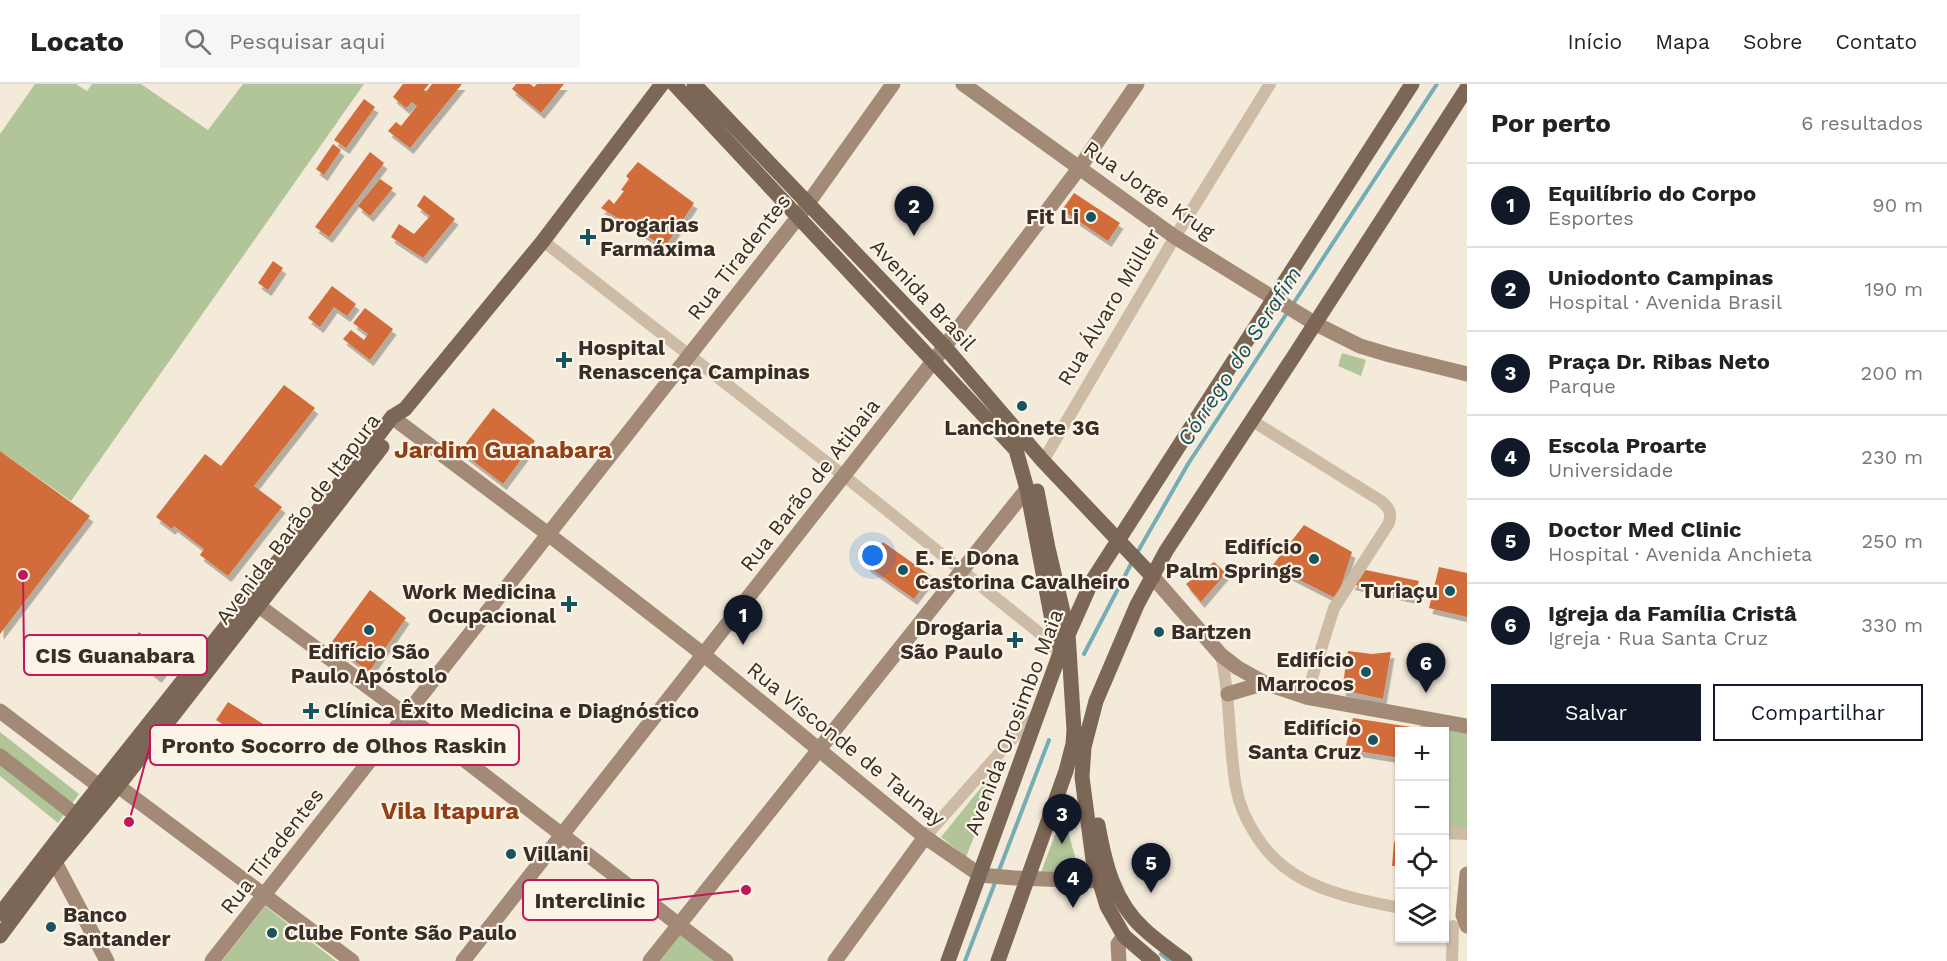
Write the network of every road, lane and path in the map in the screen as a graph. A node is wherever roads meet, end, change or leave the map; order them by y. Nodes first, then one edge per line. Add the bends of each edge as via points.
1 (662, 84) edge
2 (674, 84) edge
3 (694, 84) edge
4 (893, 84) edge
5 (963, 84) edge
6 (1137, 84) edge
7 (1270, 84) edge
8 (1412, 84) edge
9 (1467, 88) edge
10 (1080, 167) junction
11 (804, 210) junction
12 (1175, 237) junction
13 (543, 241) junction
14 (1278, 300) junction
15 (1311, 321) junction
16 (944, 346) junction
17 (690, 355) junction
18 (934, 360) junction
19 (1467, 374) edge
20 (399, 416) junction
21 (1251, 420) junction
22 (1016, 450) junction
23 (1043, 460) junction
24 (843, 475) junction
25 (1027, 489) junction
26 (548, 534) junction
27 (1122, 542) junction
28 (963, 570) junction
29 (1150, 573) junction
30 (253, 602) junction
31 (1068, 633) junction
32 (1060, 652) junction
33 (704, 655) junction
34 (1221, 655) junction
35 (1265, 683) junction
36 (1228, 694) junction
37 (1306, 697) junction
38 (1094, 707) junction
39 (0, 711) edge
40 (406, 715) junction
41 (1036, 715) junction
42 (1426, 725) edge
43 (1467, 726) edge
44 (818, 749) junction
45 (0, 756) edge
46 (99, 786) junction
47 (118, 786) junction
48 (76, 815) junction
49 (1449, 833) edge
50 (562, 834) junction
51 (1467, 834) edge
52 (926, 837) junction
53 (51, 859) junction
54 (1467, 874) edge
55 (985, 876) junction
56 (1022, 878) junction
57 (1098, 881) junction
58 (265, 894) junction
59 (1395, 907) edge
60 (1, 910) edge
61 (679, 925) junction
62 (1455, 927) edge
63 (1467, 934) edge
64 (0, 936) edge
65 (1126, 937) junction
66 (107, 961) edge
67 (212, 961) edge
68 (352, 961) edge
69 (463, 961) edge
70 (650, 961) edge
71 (726, 961) edge
72 (835, 961) edge
73 (948, 961) edge
74 (998, 961) edge
75 (1119, 961) edge
76 (1154, 961) edge
77 (1185, 961) edge
78 (1452, 961) edge

1 - 13 main road, Avenida Barão de Itapura
2 - 11 main road, Avenida Brasil
3 - 11 main road, Avenida Brasil
4 - 11 main road, Rua Tiradentes
5 - 10 main road, Rua Jorge Krug
6 - 10 main road, Rua Barão de Atibaia
7 - 12 street, Rua Álvaro Müller
8 - 14 main road, Avenida Orosimbo Maia
9 - 15 main road
10 - 12 main road, Rua Jorge Krug
10 - 16 main road, Rua Barão de Atibaia
11 - 16 main road, Avenida Brasil
11 - 17 main road, Rua Tiradentes
11 - 18 main road, Avenida Brasil
12 - 14 main road, Rua Jorge Krug
12 - 23 street, Rua Álvaro Müller
13 - 17 street
13 - 20 main road, Avenida Barão de Itapura
14 - 15 main road, Rua Jorge Krug
14 - 27 main road, Avenida Orosimbo Maia
15 - 19 main road, Rua Jorge Krug via 1360,346
15 - 21 main road
16 - 18 main road, Rua Barão de Atibaia
16 - 23 main road, Avenida Brasil
17 - 24 street
17 - 26 main road, Rua Tiradentes
18 - 22 main road, Avenida Brasil
18 - 24 main road, Rua Barão de Atibaia
20 - 26 main road, Rua Visconde de Taunay
20 - 30 main road, Avenida Barão de Itapura
21 - 29 main road
21 - 37 street via 1382,501 1391,516 1334,608
22 - 25 main road, Avenida Brasil
22 - 31 main road via 1034,477
23 - 27 main road, Avenida Brasil
24 - 28 street
24 - 33 main road, Rua Barão de Atibaia
25 - 28 main road
25 - 32 main road, Avenida Brasil
26 - 33 main road, Rua Visconde de Taunay
26 - 40 main road, Rua Tiradentes
27 - 29 main road, Avenida Brasil
27 - 31 main road, Avenida Orosimbo Maia via 1092,581
28 - 32 street
28 - 44 main road
29 - 34 main road
29 - 38 main road
30 - 40 main road
30 - 46 main road, Avenida Barão de Itapura
30 - 47 main road, Avenida Barão de Itapura
31 - 32 main road, Avenida Orosimbo Maia
31 - 56 main road via 1073,744 1066,771
32 - 41 main road, Avenida Orosimbo Maia
33 - 44 main road, Rua Visconde de Taunay
33 - 50 main road, Rua Barão de Atibaia
34 - 35 main road
34 - 36 street
35 - 36 main road
35 - 37 main road
36 - 59 street via 1236,788 1249,824 1261,843 1276,861 1301,880 1348,897
37 - 42 main road
38 - 57 main road via 1084,747 1082,777
38 - 77 main road via 1092,783 1112,884 1145,930
39 - 46 main road
40 - 50 main road
40 - 58 main road, Rua Tiradentes
41 - 52 street
41 - 55 main road, Avenida Orosimbo Maia
42 - 43 main road
44 - 52 main road, Rua Visconde de Taunay
44 - 61 main road
45 - 48 main road
46 - 47 main road
46 - 48 main road, Avenida Barão de Itapura
47 - 53 main road, Avenida Barão de Itapura
47 - 58 main road
48 - 53 main road, Avenida Barão de Itapura
49 - 51 street
50 - 61 main road
50 - 69 main road, Rua Barão de Atibaia
52 - 55 main road, Rua Visconde de Taunay
52 - 72 main road
53 - 60 main road, Avenida Barão de Itapura
53 - 64 main road, Avenida Barão de Itapura
53 - 66 main road
54 - 62 main road via 1463,915
55 - 56 main road
55 - 73 main road, Avenida Orosimbo Maia
56 - 57 main road
56 - 74 main road
57 - 65 main road via 1107,906
58 - 67 main road, Rua Tiradentes
58 - 68 main road
61 - 70 main road
61 - 71 main road
62 - 63 street
62 - 78 street
65 - 75 main road via 1118,944
65 - 76 main road

